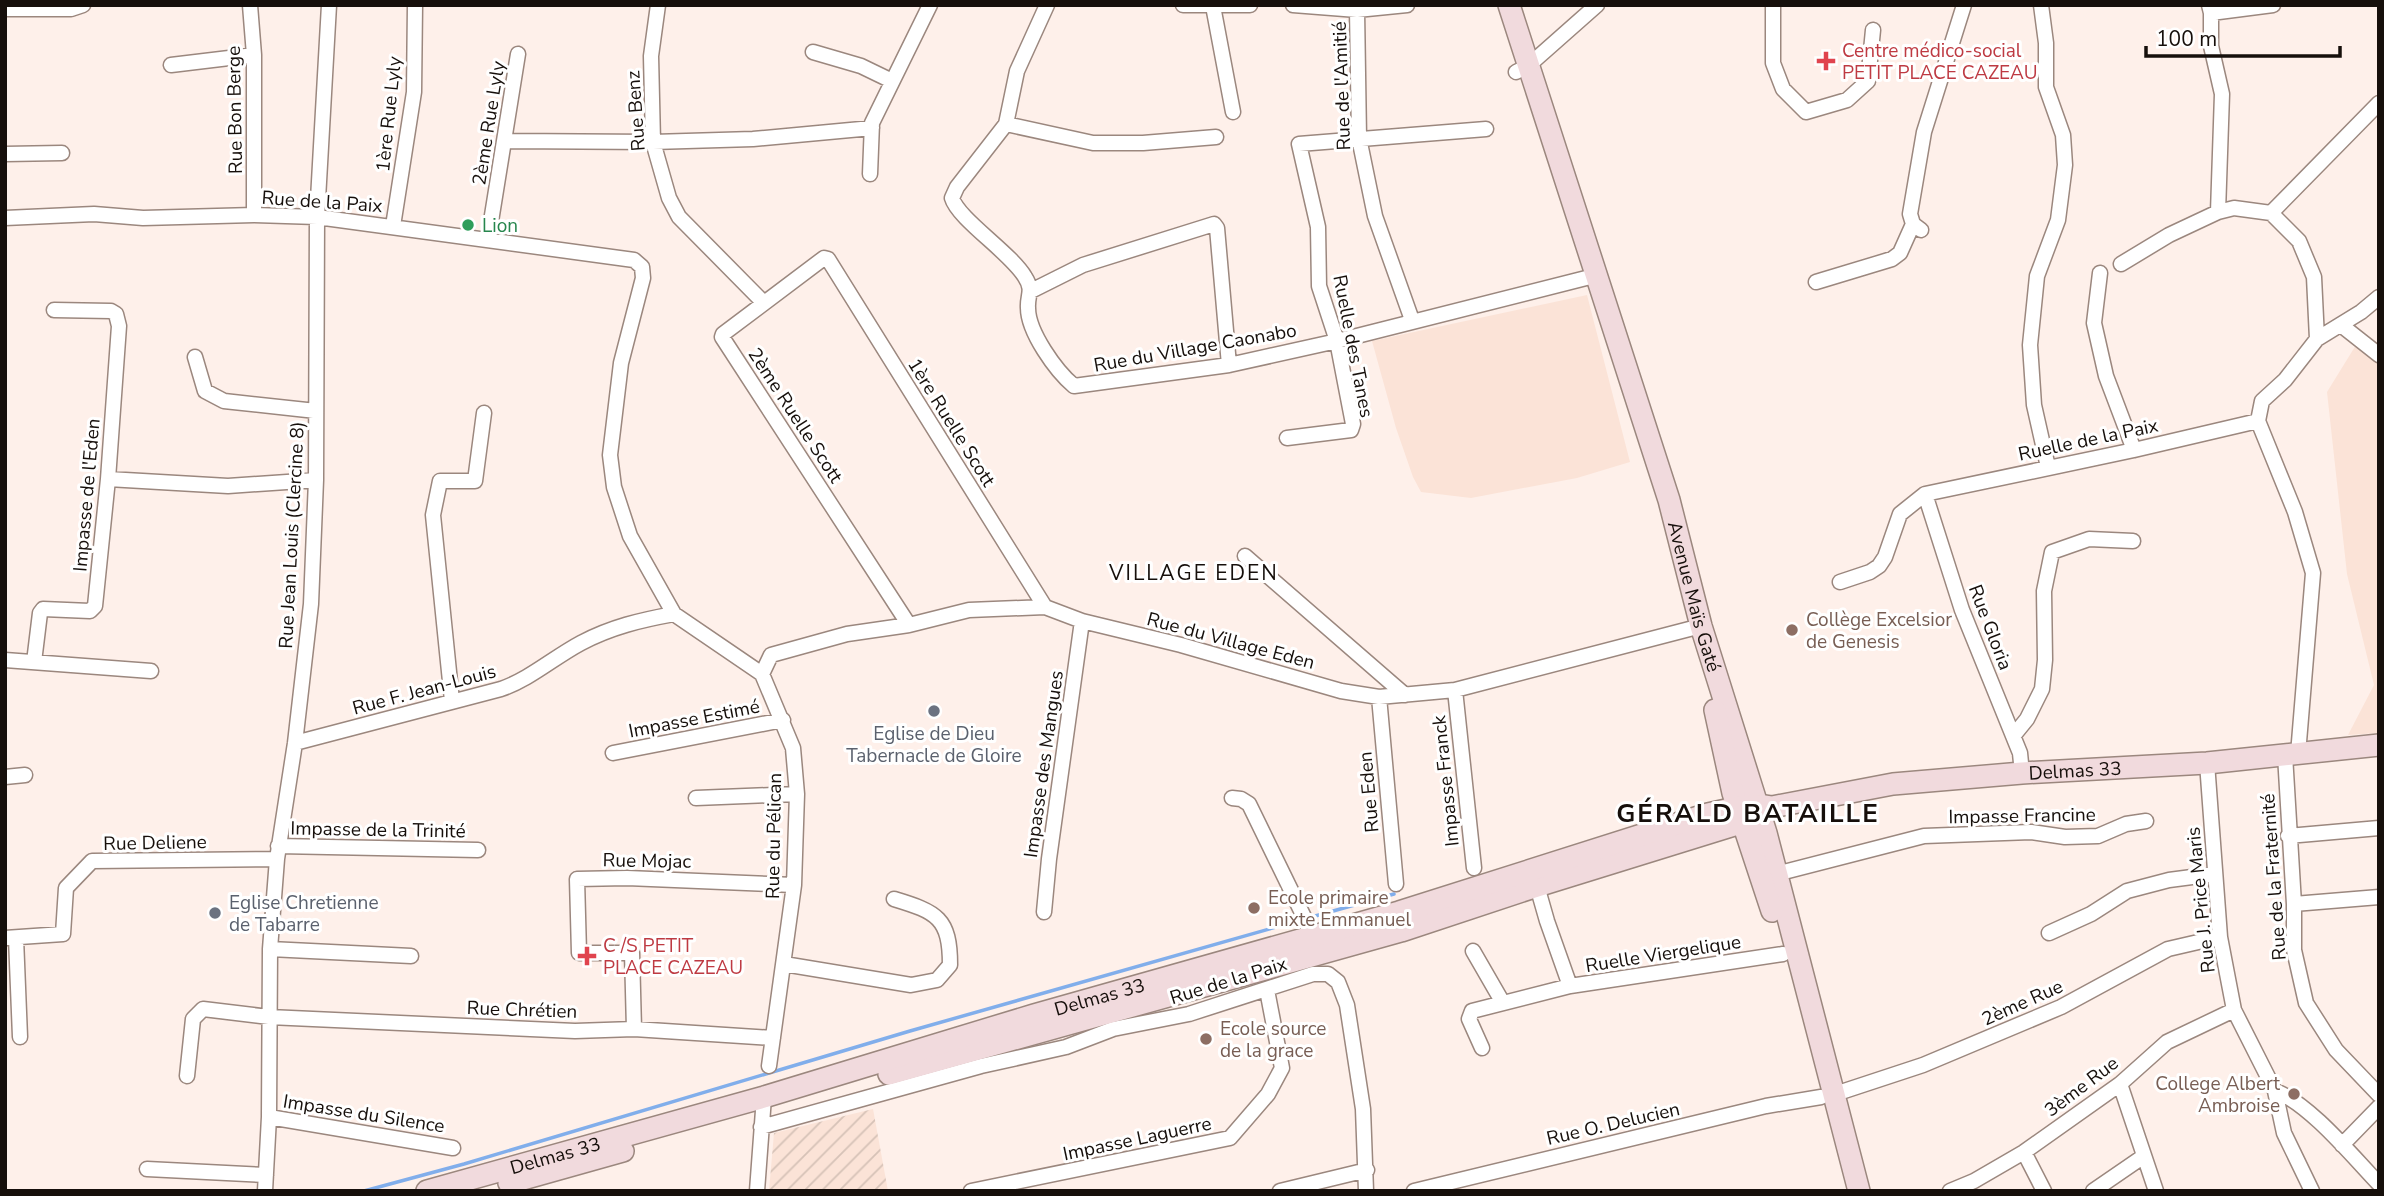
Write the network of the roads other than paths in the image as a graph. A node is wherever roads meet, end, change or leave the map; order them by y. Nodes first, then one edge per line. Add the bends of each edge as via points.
1 (83, 5) edge
2 (250, 5) edge
3 (329, 5) edge
4 (415, 5) edge
5 (658, 5) edge
6 (930, 5) edge
7 (1047, 5) edge
8 (1183, 5) edge
9 (1250, 5) edge
10 (1293, 5) edge
11 (1408, 5) edge
12 (1498, 5) edge
13 (1509, 5) edge
14 (1597, 5) edge
15 (1773, 5) edge
16 (1964, 5) edge
17 (2041, 5) edge
18 (2273, 5) edge
19 (1213, 6) edge
20 (5, 9) edge
21 (2210, 9) edge
22 (1357, 10) junction
23 (1873, 30) dead end
24 (813, 52) dead end
25 (518, 54) dead end
26 (254, 55) junction
27 (171, 65) dead end
28 (1522, 69) junction
29 (892, 81) junction
30 (2379, 103) edge
31 (1233, 112) dead end
32 (1006, 124) junction
33 (872, 128) junction
34 (1486, 130) dead end
35 (1216, 137) dead end
36 (1359, 138) junction
37 (506, 141) junction
38 (653, 142) junction
39 (62, 153) dead end
40 (5, 154) edge
41 (870, 174) dead end
42 (2218, 212) junction
43 (2271, 213) junction
44 (254, 215) junction
45 (317, 217) junction
46 (5, 218) edge
47 (393, 226) junction
48 (488, 240) junction
49 (826, 258) joint
50 (2121, 264) dead end
51 (2100, 273) dead end
52 (1592, 276) junction
53 (1816, 282) dead end
54 (1031, 291) junction
55 (2379, 297) edge
56 (763, 302) junction
57 (54, 310) dead end
58 (1412, 320) junction
59 (2341, 325) junction
60 (2317, 339) junction
61 (1337, 341) junction
62 (2379, 355) edge
63 (195, 357) dead end
64 (1229, 365) junction
65 (316, 411) junction
66 (484, 413) dead end
67 (2258, 421) junction
68 (1287, 438) dead end
69 (2134, 450) junction
70 (2048, 467) junction
71 (108, 479) junction
72 (316, 480) junction
73 (1925, 494) junction
74 (2133, 541) dead end
75 (1245, 555) dead end
76 (1840, 582) dead end
77 (1045, 607) junction
78 (674, 614) junction
79 (1083, 621) junction
80 (909, 625) junction
81 (1696, 628) junction
82 (5, 660) edge
83 (34, 662) junction
84 (151, 671) dead end
85 (762, 674) junction
86 (1455, 691) junction
87 (1405, 695) junction
88 (1379, 697) junction
89 (452, 701) junction
90 (783, 720) junction
91 (2014, 735) junction
92 (295, 743) junction
93 (2379, 744) edge
94 (613, 753) dead end
95 (2291, 755) junction
96 (2207, 763) junction
97 (2022, 773) junction
98 (25, 775) dead end
99 (5, 777) edge
100 (797, 794) junction
101 (696, 798) dead end
102 (1232, 798) dead end
103 (1754, 811) junction
104 (2146, 821) dead end
105 (2379, 828) edge
106 (2288, 836) junction
107 (478, 850) dead end
108 (278, 852) junction
109 (1474, 868) dead end
110 (1776, 874) junction
111 (2215, 874) junction
112 (794, 884) junction
113 (1396, 884) dead end
114 (1537, 886) junction
115 (2379, 897) edge
116 (894, 899) dead end
117 (2294, 904) junction
118 (1044, 912) dead end
119 (2049, 933) dead end
120 (1311, 936) junction
121 (2220, 937) junction
122 (11, 938) edge
123 (270, 949) junction
124 (1473, 951) dead end
125 (1783, 954) junction
126 (411, 956) dead end
127 (784, 964) junction
128 (1570, 986) junction
129 (1267, 990) junction
130 (1503, 1003) junction
131 (2234, 1010) junction
132 (269, 1017) junction
133 (634, 1029) junction
134 (20, 1037) dead end
135 (773, 1038) junction
136 (1482, 1048) dead end
137 (769, 1066) dead end
138 (187, 1076) dead end
139 (2120, 1084) junction
140 (2275, 1091) junction
141 (2379, 1095) edge
142 (1828, 1096) junction
143 (2379, 1107) edge
144 (763, 1112) junction
145 (269, 1117) junction
146 (2342, 1145) junction
147 (453, 1148) dead end
148 (2024, 1152) junction
149 (2144, 1156) junction
150 (147, 1169) dead end
151 (1367, 1170) junction
152 (266, 1175) junction
153 (2379, 1184) edge
154 (265, 1191) edge
155 (427, 1191) edge
156 (480, 1191) edge
157 (757, 1191) edge
158 (971, 1191) edge
159 (1280, 1191) edge
160 (1366, 1191) edge
161 (1414, 1191) edge
162 (1845, 1191) edge
163 (1859, 1191) edge
164 (1950, 1191) edge
165 (2044, 1191) edge
166 (2093, 1191) edge
167 (2156, 1191) edge
168 (2312, 1191) edge

1 - 20 street
2 - 26 street, Rue Bon Berge
3 - 45 street, Rue Jean Louis (Clercine 8)
4 - 47 street, 1ère Rue Lyly via 414,92
5 - 38 street, Rue Benz via 651,56
6 - 29 street
7 - 32 street via 1017,71
8 - 19 street
9 - 19 street
10 - 22 street
11 - 22 street
12 - 28 main road, Avenue Maïs Gaté
13 - 28 main road, Avenue Maïs Gaté
14 - 28 street
15 - 23 street via 1773,63 1783,89 1806,112 1847,100 1868,81
16 - 53 street via 1924,132 1910,214 1917,227 1892,260
17 - 70 street via 2046,87 2063,135 2065,165 2058,220 2037,276 2030,345 2034,405
18 - 21 street
19 - 31 street
21 - 42 street via 2211,46 2222,94
22 - 36 street, Rue de l'Amitié
24 - 29 street
25 - 37 street, 2ème Rue Lyly
26 - 27 street
26 - 44 street, Rue Bon Berge
28 - 52 main road, Avenue Maïs Gaté
29 - 33 street
30 - 43 street
32 - 35 street via 1093,143
32 - 54 street via 952,198 954,206 1025,276
33 - 38 street
33 - 41 street
34 - 36 street, Ruelle des Tanes
36 - 58 street, Rue de l'Amitié via 1375,216
36 - 61 street, Ruelle des Tanes via 1299,144 1318,227 1319,286
37 - 38 street
37 - 48 street, 2ème Rue Lyly
38 - 56 street, Rue Benz via 668,198 679,217
39 - 40 street
42 - 43 street via 2234,208
42 - 50 street
43 - 60 street via 2299,241 2314,277
44 - 45 street, Rue de la Paix
44 - 46 street, Rue de la Paix
45 - 47 street, Rue de la Paix
45 - 65 street, Rue Jean Louis (Clercine 8)
47 - 48 street, Rue de la Paix
48 - 78 street, Rue de la Paix via 634,260 642,267 621,363 610,455 612,477 630,536
49 - 56 street, 2ème Ruelle Scott
49 - 77 street, 1ère Ruelle Scott
51 - 69 street via 2094,323 2106,376
52 - 58 street, Rue du Village Caonabo
52 - 81 main road, Avenue Maïs Gaté via 1669,500
54 - 64 street, Rue du Village Caonabo via 1030,323 1059,374 1074,386
54 - 64 street via 1083,265 1214,224
55 - 59 street
56 - 80 street, 2ème Ruelle Scott via 722,337
57 - 71 street, Impasse de l'Eden via 116,314 119,326
58 - 61 street, Rue du Village Caonabo
59 - 60 street
59 - 62 street
60 - 67 street via 2262,401
61 - 64 street, Rue du Village Caonabo
61 - 68 street, Ruelle des Tanes via 1353,427
63 - 65 street via 205,391 215,397
65 - 72 street, Rue Jean Louis (Clercine 8)
66 - 89 street via 475,481 440,481 433,515
67 - 69 street, Ruelle de la Paix
67 - 95 street, Rue de la Fraternité via 2295,512 2313,573
69 - 70 street, Ruelle de la Paix
70 - 73 street, Ruelle de la Paix
71 - 72 street via 228,486
71 - 83 street, Impasse de l'Eden via 95,606 90,611 43,609
72 - 92 street, Rue Jean Louis (Clercine 8) via 311,604
73 - 76 street via 1900,514 1879,566
73 - 91 street, Rue Gloria via 1962,610
74 - 91 street via 2090,539 2052,552 2044,592 2042,689
75 - 87 street
77 - 79 street, Rue du Village Eden
77 - 80 street, Rue du Village Eden via 969,610
78 - 85 street
78 - 89 street, Rue F. Jean-Louis via 628,622 580,643 518,683
79 - 88 street, Rue du Village Eden via 1341,691
79 - 118 street, Impasse des Mangues
80 - 85 street, Rue du Village Eden via 847,634 771,655
81 - 86 street, Rue du Village Eden
81 - 103 main road, Avenue Maïs Gaté via 1716,711
82 - 83 street
83 - 84 street
85 - 90 street, Rue du Pélican
86 - 87 street, Rue du Village Eden
86 - 109 street, Impasse Franck
87 - 88 street, Rue du Village Eden
88 - 113 street, Rue Eden
89 - 92 street, Rue F. Jean-Louis
90 - 94 street, Impasse Estimé
90 - 100 street, Rue du Pélican via 793,748
91 - 97 street, Rue Gloria
92 - 108 street, Rue Jean Louis (Clercine 8)
93 - 95 main road, Delmas 33
95 - 96 main road, Delmas 33
95 - 106 street, Rue de la Fraternité
96 - 97 main road, Delmas 33
96 - 111 street, Rue J. Price Maris
97 - 103 main road, Delmas 33 via 1893,784
98 - 99 street
100 - 101 street
100 - 112 street, Rue du Pélican
102 - 120 street via 1249,804
103 - 110 main road, Avenue Maïs Gaté
103 - 114 main road, Delmas 33
103 - 120 main road, Delmas 33 via 1708,814
103 - 125 main road, Avenue Maïs Gaté
104 - 110 street, Impasse Francine via 2098,836 2031,832 1924,836
105 - 106 street
106 - 117 street, Rue de la Fraternité
107 - 108 street, Impasse de la Trinité
108 - 122 street, Rue Deliene via 92,861 66,888 63,934
108 - 123 street, Rue Jean Louis (Clercine 8)
110 - 142 main road, Avenue Maïs Gaté
111 - 119 street via 2127,891
111 - 121 street, Rue J. Price Maris
112 - 127 street, Rue du Pélican
112 - 133 street, Rue Mojac via 578,879 579,953 632,953
114 - 128 street, Ruelle Viergelique
114 - 144 main road, Delmas 33 via 1401,931
115 - 117 street
116 - 127 street via 923,908 941,920 950,945 950,965 937,980 911,985
117 - 141 street, Rue de la Fraternité via 2294,950 2306,1003 2336,1050
120 - 144 main road, Delmas 33 via 1034,1015
121 - 131 street, Rue J. Price Maris
121 - 142 street, 2ème Rue via 2168,949 2061,1007 1923,1065
122 - 134 street
123 - 126 street
123 - 132 street, Rue Jean Louis (Clercine 8)
124 - 130 street
125 - 128 street, Ruelle Viergelique
125 - 142 main road, Avenue Maïs Gaté
127 - 135 street, Rue du Pélican
128 - 130 street
129 - 144 street, Rue de la Paix via 1189,1014 1113,1029 1066,1047
129 - 151 street, Rue de la Paix via 1313,974 1328,974 1338,982 1347,1005
129 - 158 street, Impasse Laguerre via 1282,1068 1268,1094 1230,1138
130 - 136 street via 1470,1014
131 - 139 street, 3ème Rue via 2167,1042
131 - 140 street, Rue J. Price Maris
132 - 133 street, Rue Chrétien via 575,1031
132 - 138 street, Rue Chrétien via 203,1009 192,1019
132 - 145 street, Rue Jean Louis (Clercine 8)
133 - 135 street, Rue Chrétien
135 - 137 street, Rue du Pélican
139 - 148 street, 3ème Rue
139 - 149 street
140 - 146 street via 2290,1096
140 - 168 street via 2284,1133
142 - 161 street, Rue O. Delucien via 1766,1106
142 - 162 main road, Avenue Maïs Gaté
142 - 163 main road, Avenue Maïs Gaté
143 - 146 street
144 - 155 main road, Delmas 33
144 - 156 main road, Delmas 33
144 - 157 street
145 - 147 street, Impasse du Silence
145 - 152 street, Rue Jean Louis (Clercine 8)
146 - 153 street
148 - 164 street, 3ème Rue
148 - 165 street
149 - 166 street
149 - 167 street
150 - 152 street
151 - 159 street
151 - 160 street, Rue de la Paix
152 - 154 street, Rue Jean Louis (Clercine 8)

